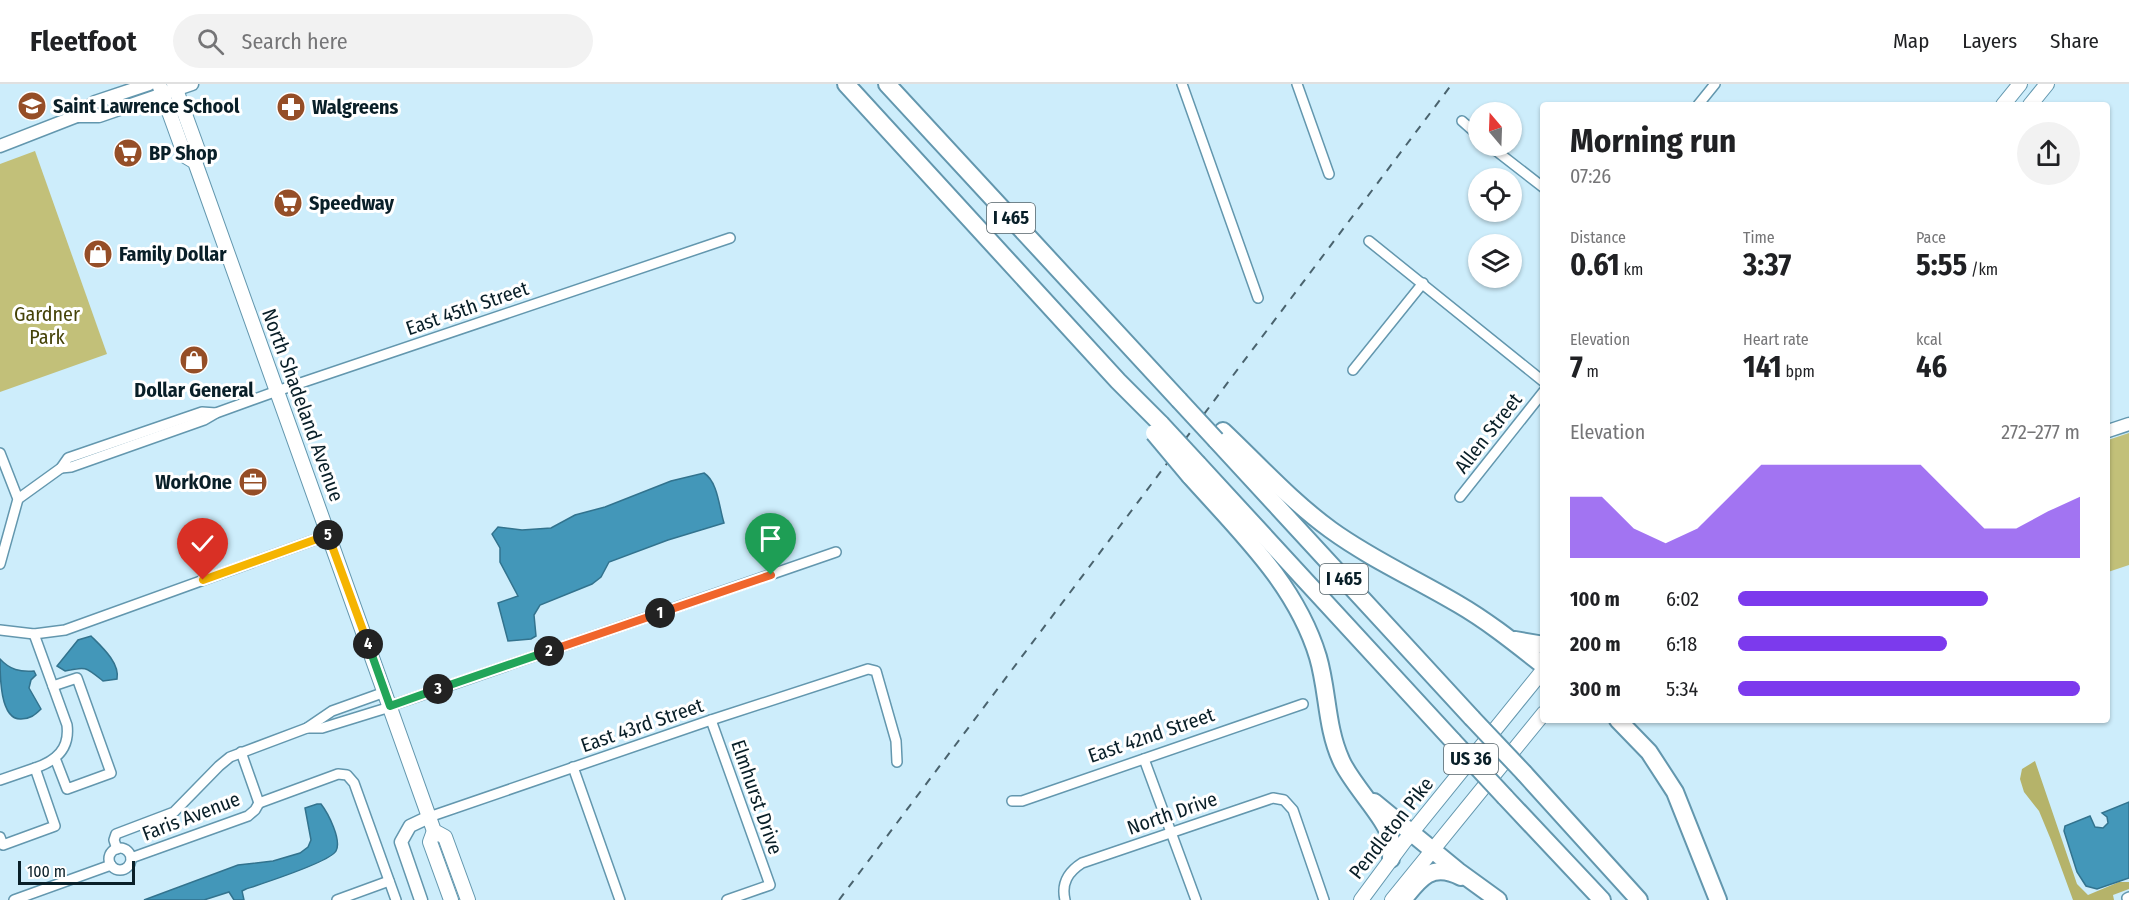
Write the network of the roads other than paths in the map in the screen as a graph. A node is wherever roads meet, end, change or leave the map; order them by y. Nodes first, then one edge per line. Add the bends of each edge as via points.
1 (148, 84) edge
2 (192, 84) edge
3 (846, 84) edge
4 (887, 84) edge
5 (1182, 84) edge
6 (1297, 84) edge
7 (1715, 84) edge
8 (2020, 84) edge
9 (2047, 84) edge
10 (175, 87) edge
11 (161, 89) edge
12 (1700, 102) edge
13 (2005, 102) edge
14 (2032, 102) edge
15 (77, 116) junction
16 (1462, 121) dead end
17 (1468, 126) edge
18 (0, 146) edge
19 (1503, 156) edge
20 (195, 162) junction
21 (1329, 174) dead end
22 (1540, 185) edge
23 (730, 238) dead end
24 (1369, 241) dead end
25 (1423, 283) junction
26 (1258, 298) dead end
27 (1353, 370) dead end
28 (1540, 379) edge
29 (277, 391) junction
30 (1540, 396) edge
31 (2129, 424) edge
32 (2110, 430) edge
33 (1219, 435) junction
34 (0, 453) edge
35 (1194, 470) junction
36 (1460, 497) dead end
37 (18, 499) junction
38 (328, 535) junction
39 (2, 545) edge
40 (836, 552) dead end
41 (0, 564) edge
42 (0, 630) edge
43 (34, 634) junction
44 (1511, 639) junction
45 (1540, 645) edge
46 (1540, 664) edge
47 (1540, 673) edge
48 (53, 686) junction
49 (388, 702) junction
50 (1303, 704) dead end
51 (1540, 718) edge
52 (711, 720) junction
53 (1619, 723) edge
54 (307, 728) junction
55 (241, 752) junction
56 (55, 758) junction
57 (1144, 759) junction
58 (897, 762) dead end
59 (35, 768) junction
60 (573, 768) junction
61 (0, 780) edge
62 (1361, 792) junction
63 (1012, 801) dead end
64 (259, 803) junction
65 (429, 817) junction
66 (434, 831) junction
67 (1172, 832) junction
68 (1412, 832) junction
69 (0, 837) edge
70 (117, 849) junction
71 (1432, 849) junction
72 (131, 858) junction
73 (1391, 859) junction
74 (111, 865) junction
75 (389, 881) junction
76 (1473, 882) junction
77 (15, 900) edge
78 (338, 900) edge
79 (396, 900) edge
80 (421, 900) edge
81 (451, 900) edge
82 (468, 900) edge
83 (620, 900) edge
84 (727, 900) edge
85 (1065, 900) edge
86 (1196, 900) edge
87 (1324, 900) edge
88 (1360, 900) edge
89 (1392, 900) edge
90 (1403, 900) edge
91 (1498, 900) edge
92 (1602, 900) edge
93 (1640, 900) edge
94 (1718, 900) edge

1 - 15 main road via 95,102
2 - 10 main road
3 - 35 highway, I 465, bridge via 1118,381
4 - 33 highway, I 465, bridge via 1098,312
5 - 26 street
6 - 21 street
7 - 12 street
8 - 13 main road
9 - 14 main road
10 - 11 main road
10 - 20 main road, North Shadeland Avenue via 199,153
11 - 15 main road via 99,116
11 - 20 main road, North Shadeland Avenue via 185,156
15 - 18 main road
16 - 17 street
19 - 22 street
20 - 29 main road, North Shadeland Avenue
23 - 29 street, East 45th Street
24 - 25 street
25 - 27 street
25 - 28 street
29 - 37 street, East 45th Street via 216,412 202,411 68,458 61,468
29 - 38 main road, North Shadeland Avenue
30 - 36 street, Allen Street
31 - 32 main road
33 - 44 highway via 1332,531
33 - 93 highway, I 465, bridge
34 - 37 street
35 - 62 highway via 1298,608 1318,657 1336,749
35 - 92 highway, I 465, bridge
37 - 39 street
38 - 43 street via 65,630
38 - 49 main road, North Shadeland Avenue
39 - 41 street
40 - 49 street, Faris Avenue
42 - 43 street
43 - 48 street
44 - 45 highway
44 - 46 highway
47 - 68 main road, Pendleton Pike / US 36
48 - 56 street via 68,733
48 - 56 street via 77,678 111,773 67,789
49 - 54 street, Faris Avenue via 322,728
49 - 54 street, Faris Avenue via 332,711
49 - 65 main road, North Shadeland Avenue
50 - 57 street, East 42nd Street
51 - 71 main road
52 - 58 street, East 43rd Street via 868,669 876,671 896,741
52 - 60 street, East 43rd Street
52 - 84 street, Elmhurst Drive via 770,885
53 - 94 highway via 1649,752 1675,792
54 - 55 street, Faris Avenue
55 - 64 street
55 - 70 street, Faris Avenue via 219,766 174,812 116,834
56 - 59 street
57 - 63 street, East 42nd Street via 1022,801
57 - 67 street
59 - 61 street
59 - 69 street via 56,826 3,845
60 - 65 street, East 43rd Street
60 - 83 street
62 - 68 highway
62 - 73 highway via 1388,833
64 - 72 street, Faris Avenue via 248,816
64 - 75 street via 338,774 347,776 354,783
65 - 66 main road, North Shadeland Avenue
65 - 80 main road via 410,826 401,842
66 - 81 main road, North Shadeland Avenue via 430,842
66 - 82 main road, North Shadeland Avenue via 445,837
67 - 85 street, North Drive via 1082,863 1064,884
67 - 86 street
67 - 87 street, North Drive via 1271,798 1284,800 1293,810
68 - 71 highway
68 - 73 main road, Pendleton Pike
70 - 72 street, Faris Avenue via 127,851
70 - 74 street, Faris Avenue via 110,856
71 - 76 highway
71 - 89 main road
72 - 74 street, Faris Avenue via 124,870
73 - 88 main road, Pendleton Pike
74 - 77 street, Faris Avenue
75 - 78 street
75 - 79 street
76 - 90 highway via 1451,873 1430,873
76 - 91 highway

